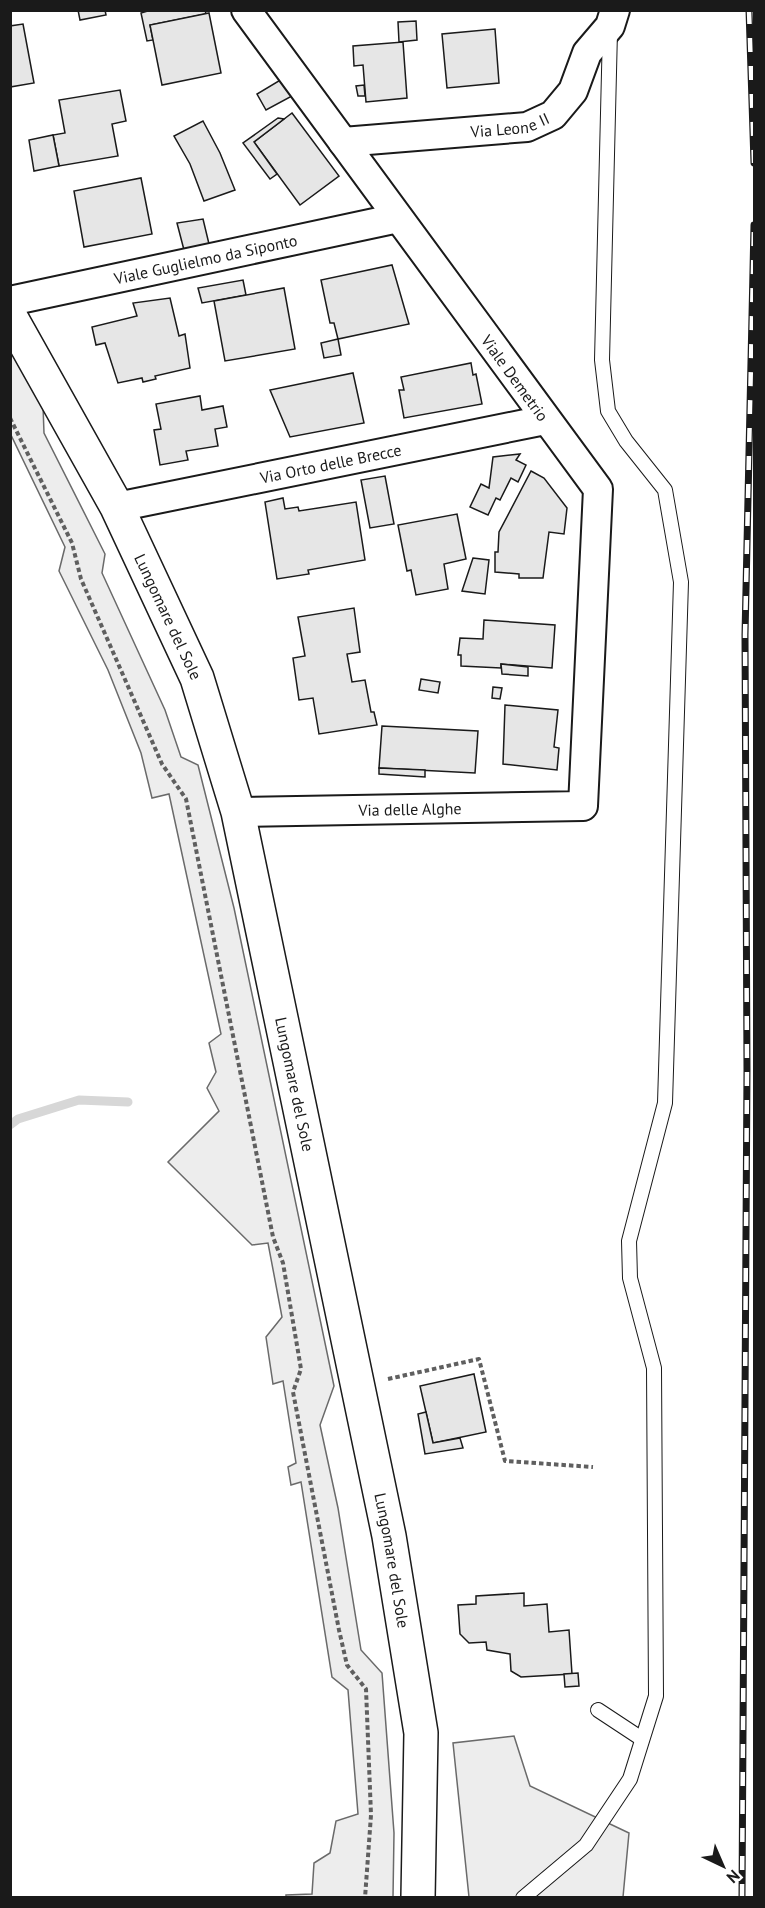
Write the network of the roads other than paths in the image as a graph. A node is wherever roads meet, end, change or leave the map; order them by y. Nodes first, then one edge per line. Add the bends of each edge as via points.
1 (246, 10) edge
2 (613, 18) edge
3 (343, 142) junction
4 (398, 218) junction
5 (10, 301) edge
6 (10, 316) edge
7 (545, 420) junction
8 (117, 507) junction
9 (583, 806) joint
10 (238, 812) junction
11 (598, 1710) dead end
12 (642, 1739) junction
13 (418, 1898) edge
14 (523, 1898) edge

1 - 3 street, Viale Demetrio
2 - 3 street, Via Leone II via 587,53 573,91 553,115 527,127
2 - 12 lane via 602,360 608,411 665,490 681,582 665,1103 629,1241 630,1278 654,1368 657,1666 656,1696
3 - 4 street, Viale Demetrio
4 - 5 street, Viale Guglielmo da Siponto
4 - 7 street, Viale Demetrio
6 - 8 street, Lungomare del Sole
7 - 8 street, Via Orto delle Brecce
7 - 9 street, Viale Demetrio via 598,489
8 - 10 street, Lungomare del Sole via 197,678
9 - 10 street, Via delle Alghe
10 - 13 street, Lungomare del Sole via 389,1536 421,1733
11 - 12 lane
12 - 14 lane via 630,1779 586,1845

